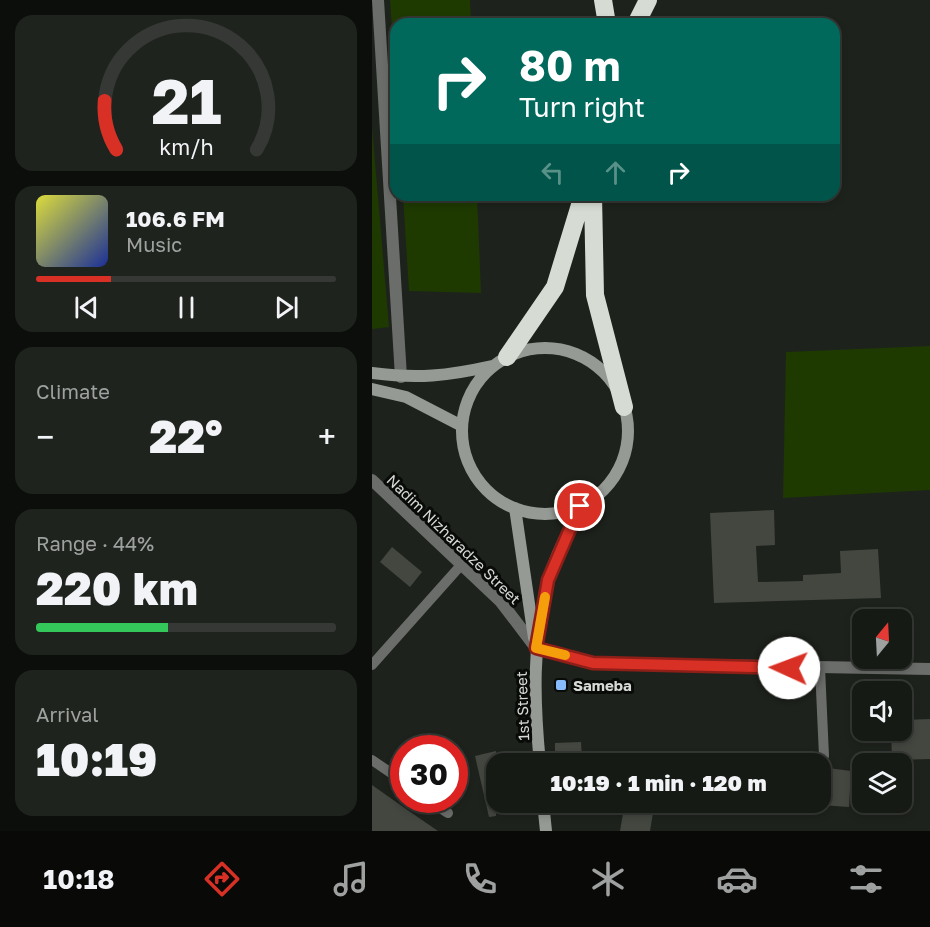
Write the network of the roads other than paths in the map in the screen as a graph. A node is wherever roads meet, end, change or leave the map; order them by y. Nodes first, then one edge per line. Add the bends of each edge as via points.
1 (378, 0) edge
2 (603, 0) edge
3 (634, 0) edge
4 (648, 0) edge
5 (606, 18) edge
6 (629, 18) edge
7 (639, 18) edge
8 (377, 84) edge
9 (581, 201) edge
10 (593, 201) edge
11 (500, 361) junction
12 (372, 373) edge
13 (401, 377) junction
14 (372, 389) edge
15 (624, 407) junction
16 (462, 426) junction
17 (372, 480) edge
18 (580, 506) junction
19 (515, 508) junction
20 (462, 564) junction
21 (536, 648) junction
22 (372, 665) edge
23 (820, 668) junction
24 (930, 669) edge
25 (539, 753) edge
26 (824, 753) edge
27 (372, 760) edge
28 (390, 772) edge
29 (544, 813) edge
30 (546, 831) edge

1 - 8 street
2 - 5 highway
3 - 6 highway
4 - 7 highway
8 - 13 street
9 - 11 highway via 555,287
10 - 15 highway via 596,295
11 - 13 main road via 446,377
11 - 15 main road via 542,348 578,355 607,376
11 - 16 main road via 471,393
12 - 13 main road
14 - 16 main road via 406,398
15 - 18 main road via 627,441 620,464 607,486
16 - 19 main road via 462,443 475,475 499,500
17 - 20 street, Nadim Nizharadze Street
18 - 19 main road via 548,513
18 - 21 main road, Nadim Nizharadze Street via 548,580
19 - 21 main road, Nadim Nizharadze Street
20 - 21 street, Nadim Nizharadze Street via 501,602
20 - 22 lane
21 - 23 street via 593,663
21 - 25 main road, 1st Street
23 - 24 street
23 - 26 lane
27 - 28 lane
29 - 30 main road

